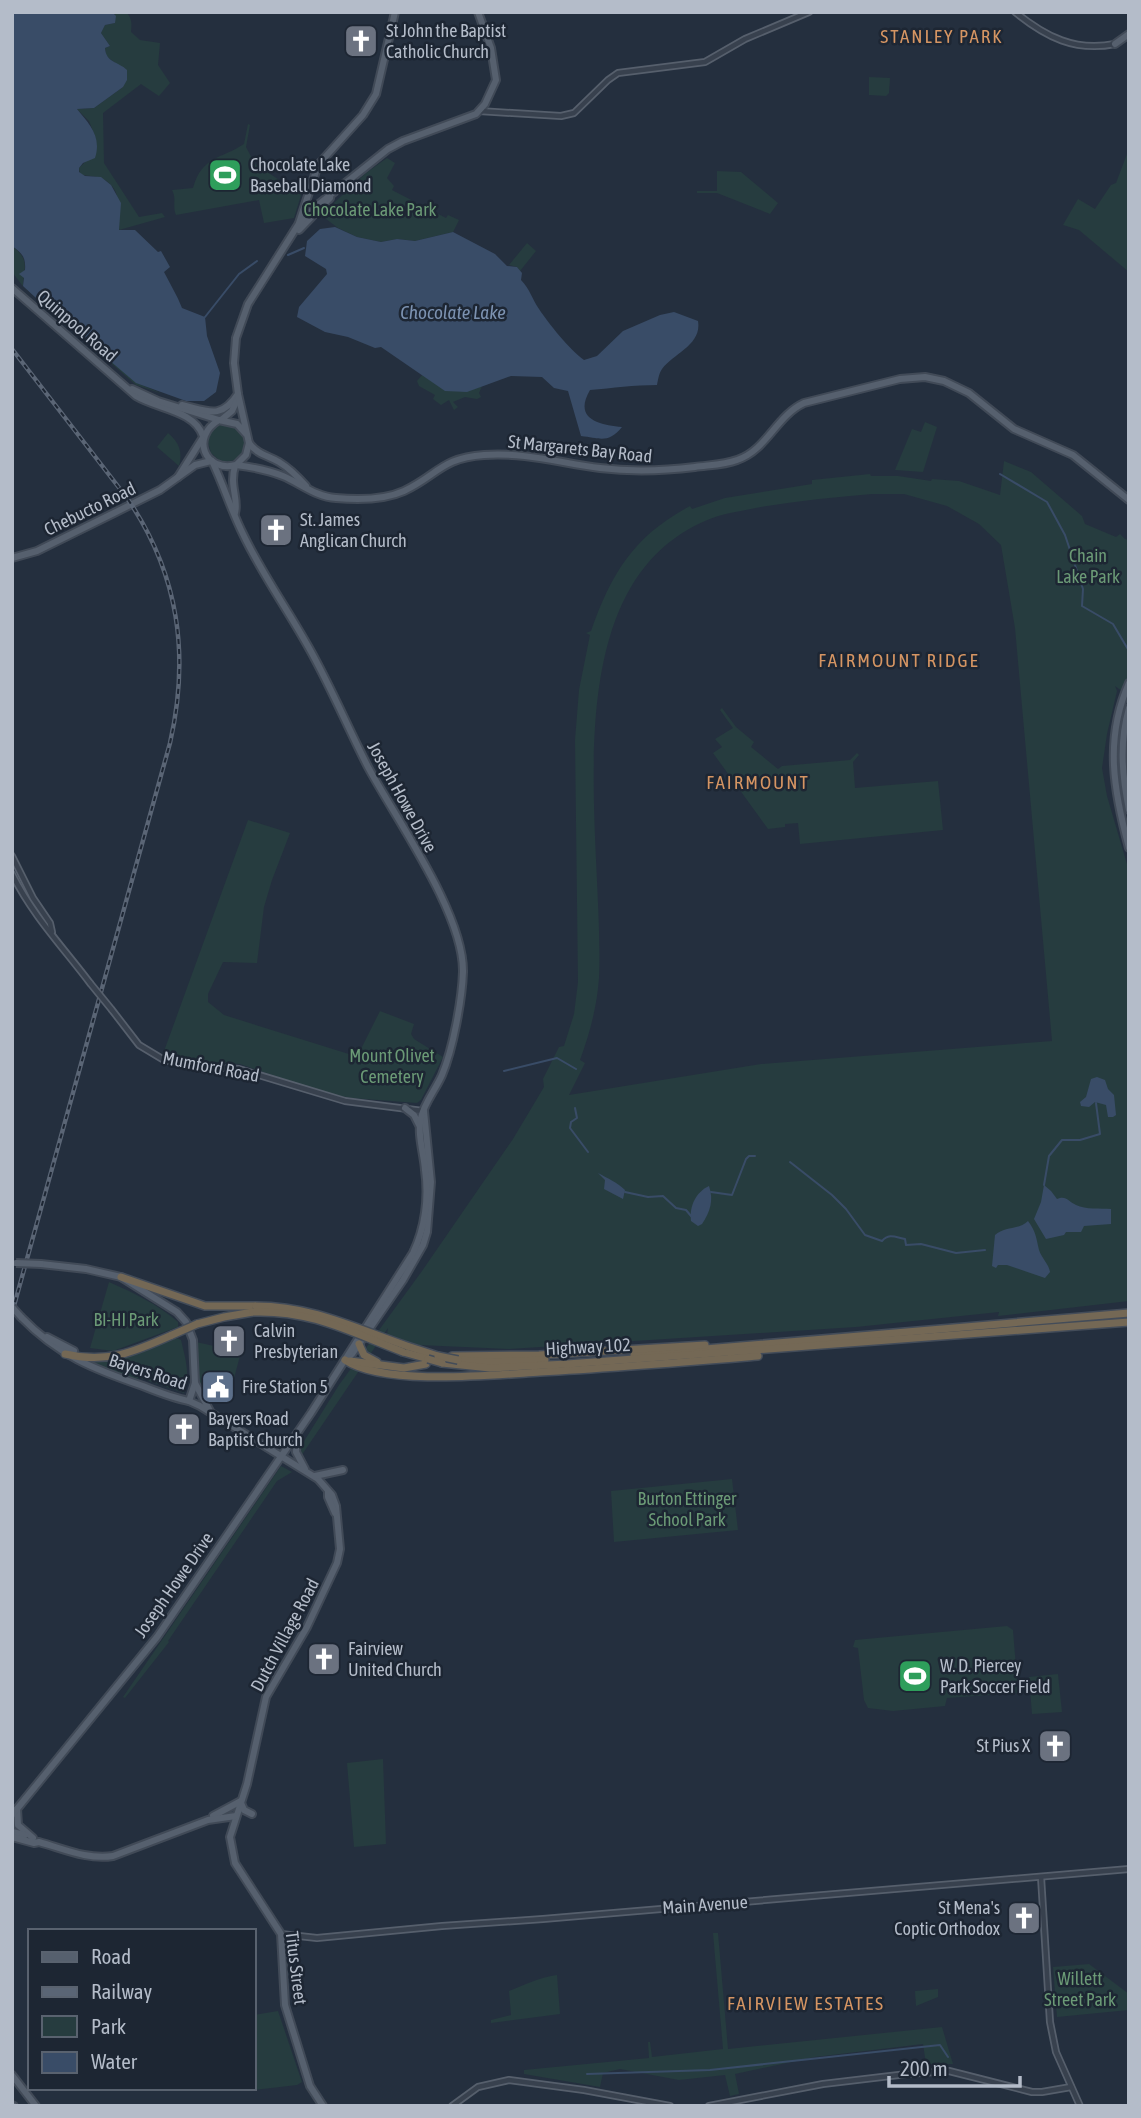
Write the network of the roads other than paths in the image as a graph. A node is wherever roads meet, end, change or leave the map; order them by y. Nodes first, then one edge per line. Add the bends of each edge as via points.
1 (395, 12) edge
2 (478, 12) edge
3 (809, 12) edge
4 (1015, 12) edge
5 (1129, 38) edge
6 (1115, 44) joint
7 (479, 111) junction
8 (308, 194) junction
9 (315, 210) junction
10 (299, 225) junction
11 (295, 233) junction
12 (12, 288) edge
13 (123, 384) junction
14 (237, 394) junction
15 (153, 398) junction
16 (220, 420) junction
17 (247, 435) junction
18 (203, 436) junction
19 (249, 443) junction
20 (212, 461) junction
21 (236, 465) junction
22 (177, 478) junction
23 (313, 492) junction
24 (1129, 500) edge
25 (235, 513) junction
26 (12, 558) edge
27 (1128, 685) edge
28 (1129, 708) edge
29 (1129, 810) edge
30 (1129, 848) edge
31 (12, 856) edge
32 (12, 874) edge
33 (52, 932) junction
34 (405, 1108) junction
35 (424, 1111) junction
36 (420, 1127) junction
37 (14, 1263) edge
38 (121, 1277) junction
39 (12, 1307) edge
40 (255, 1309) junction
41 (1129, 1312) edge
42 (1126, 1322) edge
43 (36, 1331) junction
44 (359, 1344) junction
45 (841, 1345) junction
46 (405, 1349) junction
47 (74, 1351) joint
48 (65, 1353) junction
49 (122, 1354) junction
50 (440, 1359) junction
51 (345, 1360) junction
52 (427, 1362) junction
53 (391, 1367) junction
54 (195, 1383) junction
55 (189, 1401) junction
56 (211, 1412) junction
57 (298, 1433) junction
58 (281, 1456) junction
59 (344, 1470) dead end
60 (311, 1474) junction
61 (242, 1801) junction
62 (18, 1809) junction
63 (252, 1814) dead end
64 (12, 1815) edge
65 (236, 1816) junction
66 (208, 1820) junction
67 (13, 1836) edge
68 (36, 1840) junction
69 (235, 1863) joint
70 (1129, 1869) edge
71 (1041, 1877) junction
72 (281, 1934) junction
73 (12, 2075) edge
74 (1070, 2087) junction
75 (36, 2106) edge
76 (323, 2106) edge
77 (452, 2106) edge
78 (670, 2106) edge
79 (709, 2106) edge
80 (1080, 2106) edge

1 - 8 main road via 373,101 324,156
2 - 7 main road via 496,80
3 - 7 street via 705,62 618,73 574,113
4 - 6 street via 1061,42 1081,47
5 - 6 main road
7 - 9 main road via 395,145
8 - 9 main road
8 - 10 main road
9 - 10 main road
9 - 11 main road
10 - 11 main road
11 - 14 main road via 240,323 235,347
12 - 13 main road, Quinpool Road
13 - 15 main road, Quinpool Road
13 - 18 main road, Quinpool Road via 149,404 193,420
14 - 15 main road via 228,407 217,412
14 - 16 main road via 234,409
14 - 17 main road
15 - 16 main road, Quinpool Road
16 - 17 main road via 237,424
16 - 18 main road
17 - 19 main road
18 - 20 main road
18 - 22 main road, Chebucto Road
19 - 21 main road via 246,455
19 - 23 main road via 259,454 287,467
20 - 21 main road
20 - 22 main road, Chebucto Road via 195,465
20 - 25 main road, Joseph Howe Drive
21 - 23 main road, St Margarets Bay Road via 269,471
21 - 25 main road, Joseph Howe Drive via 232,482
22 - 26 main road, Chebucto Road via 37,551
23 - 24 main road, St Margarets Bay Road via 339,498 392,495 449,462 486,455 544,457 645,472 730,462 757,450 801,405 900,379 925,377 964,389 1014,429 1073,455
25 - 35 main road, Joseph Howe Drive via 439,893 459,943 463,971 452,1039 442,1076
27 - 30 main road via 1113,749 1114,784
28 - 29 main road via 1121,756
31 - 33 street, Mumford Road
32 - 33 street, Mumford Road via 26,903
33 - 34 street, Mumford Road, bridge via 139,1045 164,1060 239,1069 330,1099
34 - 35 street, Mumford Road
34 - 36 main road
35 - 36 main road, Joseph Howe Drive
35 - 44 main road, Joseph Howe Drive via 431,1182 427,1231 414,1262
36 - 51 main road, Joseph Howe Drive via 426,1186 419,1240
37 - 38 main road, bridge
38 - 40 highway, Highway 102 via 205,1306
38 - 54 main road via 166,1303 187,1322 193,1340
39 - 43 main road, Bayers Road, bridge
40 - 46 highway, Highway 102, bridge via 282,1306 325,1315
40 - 49 highway, Highway 102, bridge via 197,1324
41 - 50 highway, Highway 102, bridge via 567,1360
42 - 45 highway, Highway 102
43 - 47 main road
43 - 48 main road, Bayers Road
44 - 51 main road, Joseph Howe Drive
44 - 53 highway via 367,1357
45 - 50 highway, Highway 102 via 490,1368
45 - 51 highway via 676,1363 488,1375 389,1373 359,1368
46 - 50 highway, Highway 102
46 - 52 highway, Highway 102
47 - 49 highway via 95,1356
48 - 49 highway, Highway 102 via 100,1359
48 - 55 main road, Bayers Road via 92,1368
50 - 52 highway, Highway 102, bridge
51 - 53 highway
51 - 57 main road, Joseph Howe Drive
52 - 53 highway
54 - 55 main road
54 - 56 main road
55 - 56 main road, Bayers Road
56 - 58 main road, Bayers Road
57 - 58 main road, Joseph Howe Drive
57 - 60 main road via 296,1452
58 - 60 main road, Dutch Village Road
58 - 62 main road, Joseph Howe Drive via 157,1637
59 - 60 main road
60 - 61 main road, Dutch Village Road via 328,1491 340,1549 335,1570 266,1697
61 - 63 main road via 244,1810
61 - 65 main road, Dutch Village Road
61 - 66 main road
62 - 64 main road, Joseph Howe Drive
62 - 68 main road via 18,1825
65 - 66 main road
65 - 69 main road, Dutch Village Road via 230,1838
66 - 68 main road via 110,1857 84,1855
67 - 68 main road
69 - 72 main road, Titus Street
70 - 71 street, Main Avenue
71 - 72 street, Main Avenue via 317,1938
71 - 74 street via 1050,2022
72 - 76 main road, Titus Street via 285,2005 310,2086
73 - 75 main road
74 - 79 street via 1032,2092 948,2071 824,2084
74 - 80 street
77 - 78 street via 478,2087 509,2080

